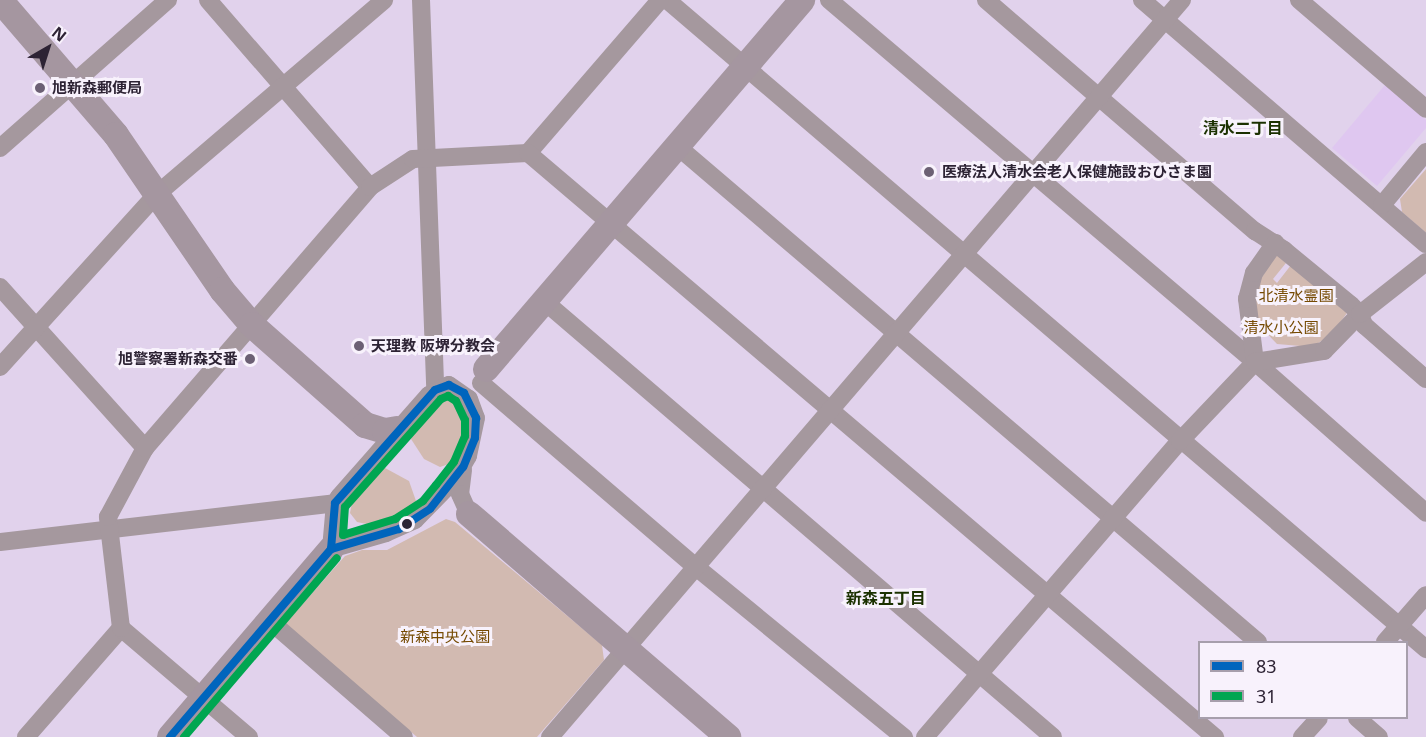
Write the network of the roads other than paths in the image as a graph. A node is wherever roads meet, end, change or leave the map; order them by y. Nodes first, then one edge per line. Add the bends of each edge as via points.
1 (0, 0) edge
2 (168, 0) edge
3 (208, 0) edge
4 (384, 0) edge
5 (421, 0) edge
6 (660, 0) edge
7 (667, 0) edge
8 (802, 0) edge
9 (829, 0) edge
10 (986, 0) edge
11 (1142, 0) edge
12 (1182, 0) edge
13 (1299, 0) edge
14 (1165, 20) junction
15 (745, 66) junction
16 (75, 82) junction
17 (282, 87) junction
18 (1100, 97) junction
19 (1426, 109) edge
20 (3, 140) edge
21 (677, 146) junction
22 (1426, 152) edge
23 (528, 153) junction
24 (426, 157) junction
25 (1033, 175) junction
26 (370, 187) junction
27 (156, 195) junction
28 (1382, 205) junction
29 (611, 224) junction
30 (1275, 243) junction
31 (1426, 244) edge
32 (964, 255) junction
33 (1426, 262) edge
34 (0, 287) edge
35 (544, 301) junction
36 (1360, 314) junction
37 (252, 325) junction
38 (36, 327) junction
39 (897, 334) junction
40 (1255, 362) junction
41 (0, 367) edge
42 (484, 376) junction
43 (1426, 379) edge
44 (442, 387) junction
45 (474, 406) junction
46 (828, 412) junction
47 (397, 429) junction
48 (1180, 441) junction
49 (145, 448) junction
50 (463, 467) junction
51 (763, 489) junction
52 (430, 509) junction
53 (336, 512) junction
54 (1426, 513) edge
55 (469, 514) junction
56 (1115, 521) junction
57 (108, 529) junction
58 (362, 538) junction
59 (0, 542) edge
60 (331, 549) junction
61 (696, 567) junction
62 (1426, 594) edge
63 (1050, 596) junction
64 (270, 621) junction
65 (1400, 626) junction
66 (121, 628) junction
67 (1257, 641) edge
68 (1386, 641) edge
69 (626, 649) junction
70 (1426, 649) edge
71 (981, 674) junction
72 (203, 698) junction
73 (1317, 719) edge
74 (1359, 719) edge
75 (556, 735) edge
76 (26, 737) edge
77 (170, 737) edge
78 (249, 737) edge
79 (404, 737) edge
80 (728, 737) edge
81 (904, 737) edge
82 (925, 737) edge
83 (1053, 737) edge
84 (1215, 737) edge
85 (1302, 737) edge
86 (1379, 737) edge

1 - 16 street
2 - 16 street
3 - 17 street
4 - 17 street
5 - 24 street
6 - 23 street
7 - 15 street
8 - 15 street
9 - 25 street
10 - 18 street
11 - 14 street
12 - 14 street
13 - 19 street
14 - 18 street
14 - 28 street
15 - 21 street
15 - 32 street
16 - 20 street
16 - 27 street
17 - 26 street
17 - 27 street
18 - 25 street
18 - 30 street via 1254,231
21 - 29 street
21 - 39 street
22 - 28 street
23 - 24 street
23 - 29 street
24 - 26 street via 413,159
24 - 44 street
25 - 32 street
25 - 40 street
26 - 37 street
27 - 37 street via 222,290
27 - 38 street
28 - 31 street
29 - 35 street
29 - 46 street
30 - 36 street
30 - 40 street via 1254,273 1247,299
32 - 39 street
32 - 48 street
33 - 36 street
34 - 38 street
35 - 42 street
35 - 51 street
36 - 40 street via 1324,351
36 - 43 street via 1364,326
37 - 47 street via 365,425 385,431
37 - 49 street
38 - 41 street
38 - 49 street
39 - 46 street
39 - 56 street
40 - 48 street
40 - 54 street
42 - 44 street
42 - 45 street
42 - 61 street
44 - 45 street via 464,393
44 - 47 street
45 - 50 street via 475,438
46 - 51 street
46 - 63 street
47 - 53 street
48 - 56 street
48 - 65 street
49 - 57 street via 108,517
50 - 52 street
50 - 55 street via 460,494
51 - 61 street
51 - 71 street
52 - 55 street
52 - 58 street via 399,529
53 - 57 street
53 - 58 street via 345,530
53 - 60 street
55 - 69 street
56 - 63 street
56 - 67 street
57 - 59 street
57 - 66 street
58 - 60 street
60 - 64 street
61 - 69 street
61 - 81 street
62 - 65 street
63 - 71 street
63 - 84 street
64 - 72 street
64 - 79 street
65 - 68 street
65 - 70 street
66 - 72 street
66 - 76 street
69 - 75 street
69 - 80 street
71 - 82 street
71 - 83 street
72 - 77 street
72 - 78 street
73 - 85 street
74 - 86 street

